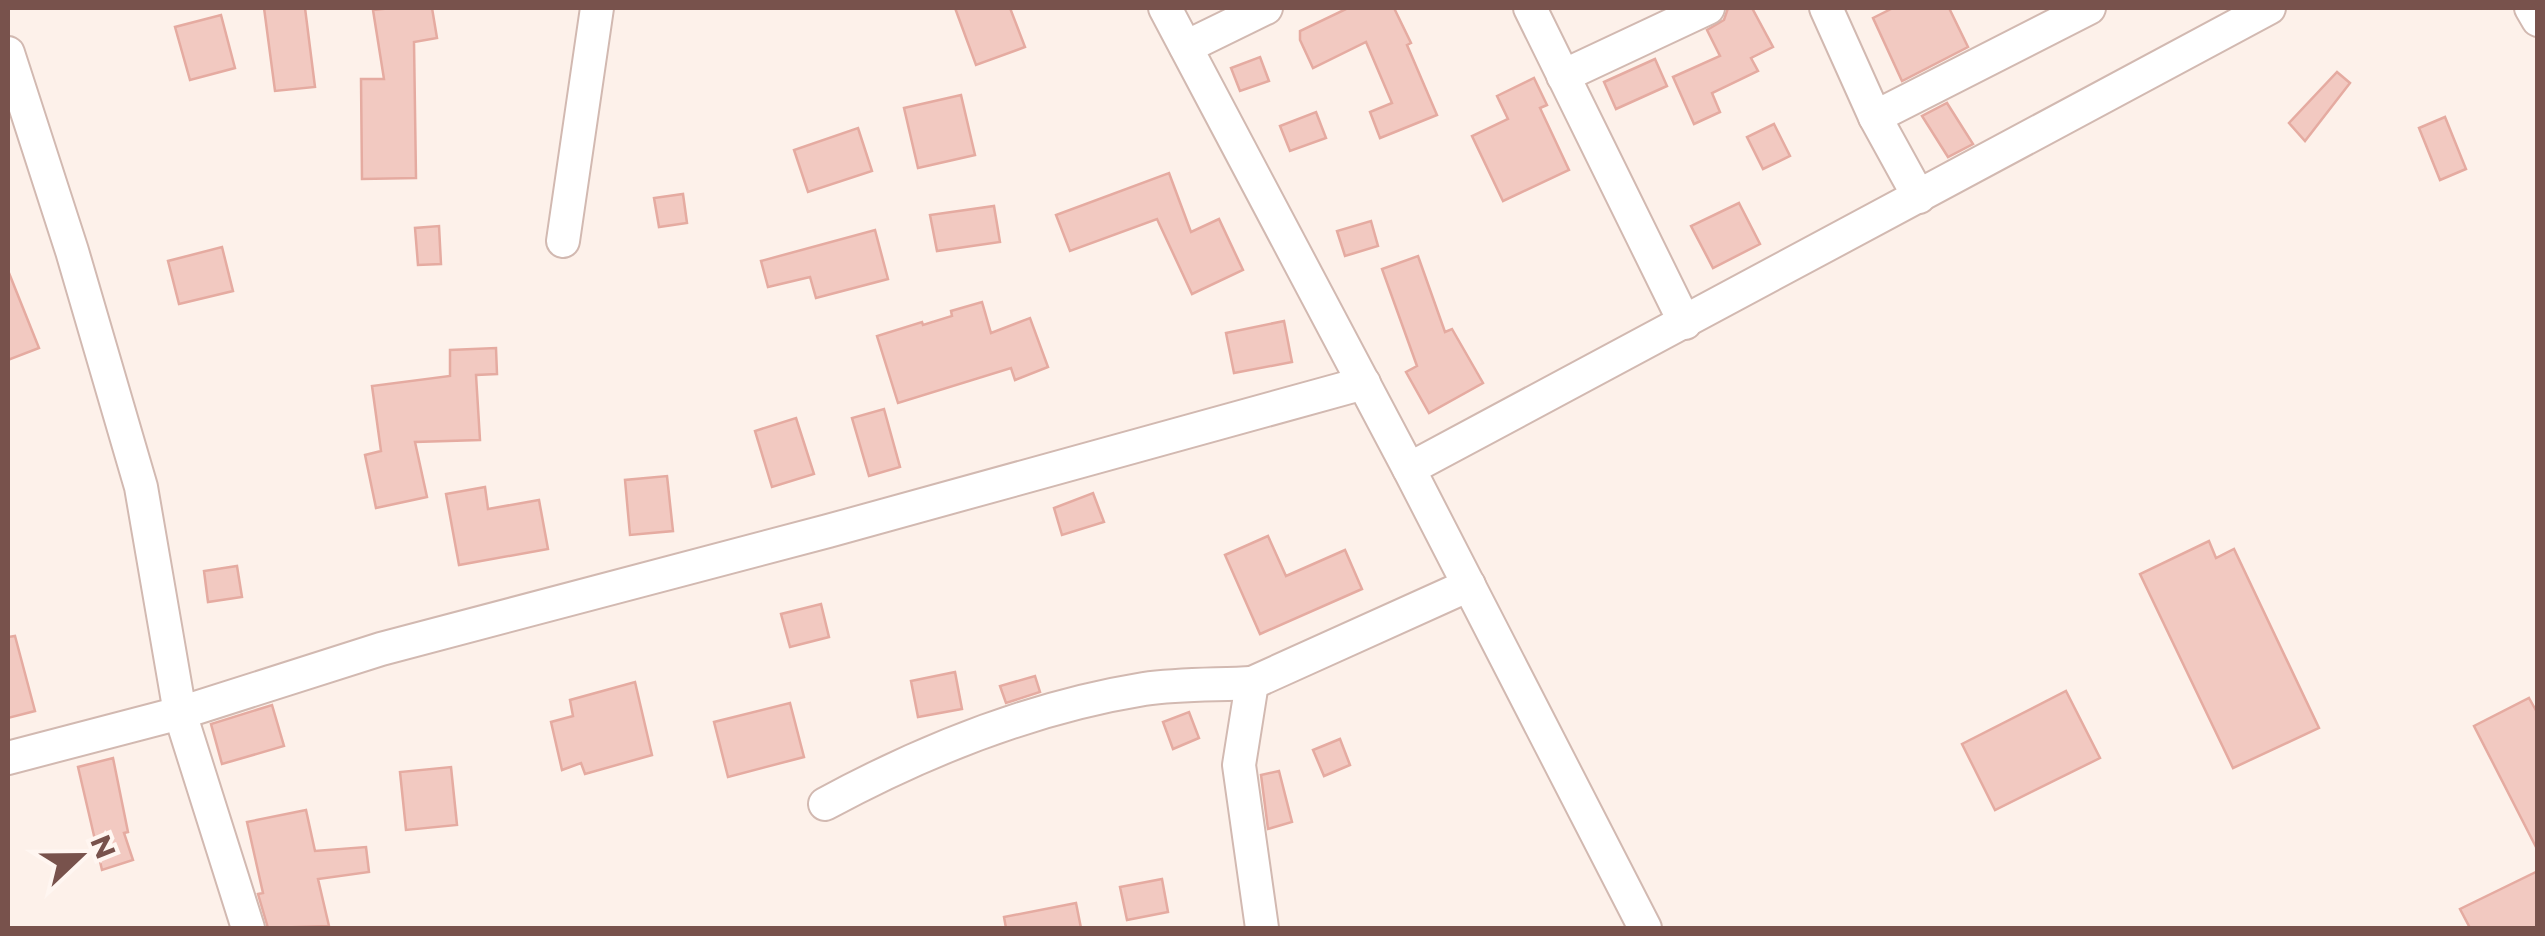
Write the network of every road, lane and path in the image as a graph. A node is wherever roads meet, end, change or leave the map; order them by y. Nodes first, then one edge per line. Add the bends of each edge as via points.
1 (597, 8) edge
2 (1165, 8) edge
3 (1266, 8) edge
4 (1530, 8) edge
5 (1708, 8) edge
6 (1826, 8) edge
7 (2089, 8) edge
8 (2269, 8) edge
9 (2531, 8) edge
10 (2538, 20) edge
11 (1186, 46) junction
12 (8, 52) edge
13 (1563, 76) junction
14 (1875, 117) junction
15 (1919, 197) junction
16 (563, 241) dead end
17 (1685, 323) junction
18 (1364, 383) junction
19 (1409, 469) junction
20 (1469, 586) junction
21 (1252, 683) junction
22 (180, 713) junction
23 (8, 758) edge
24 (825, 804) dead end
25 (248, 928) edge
26 (1262, 928) edge
27 (1644, 928) edge

1 - 16 street
2 - 11 street
3 - 11 street
4 - 13 street
5 - 13 street
6 - 14 street
7 - 14 street
8 - 15 street
9 - 10 street
11 - 18 street
12 - 22 street via 141,487
13 - 17 street
14 - 15 street
15 - 17 street
17 - 19 street
18 - 19 street
18 - 22 street via 381,649
19 - 20 street
20 - 21 street
20 - 27 street
21 - 24 street via 1144,689 1036,715 892,768
21 - 26 street via 1239,765
22 - 23 street
22 - 25 street

